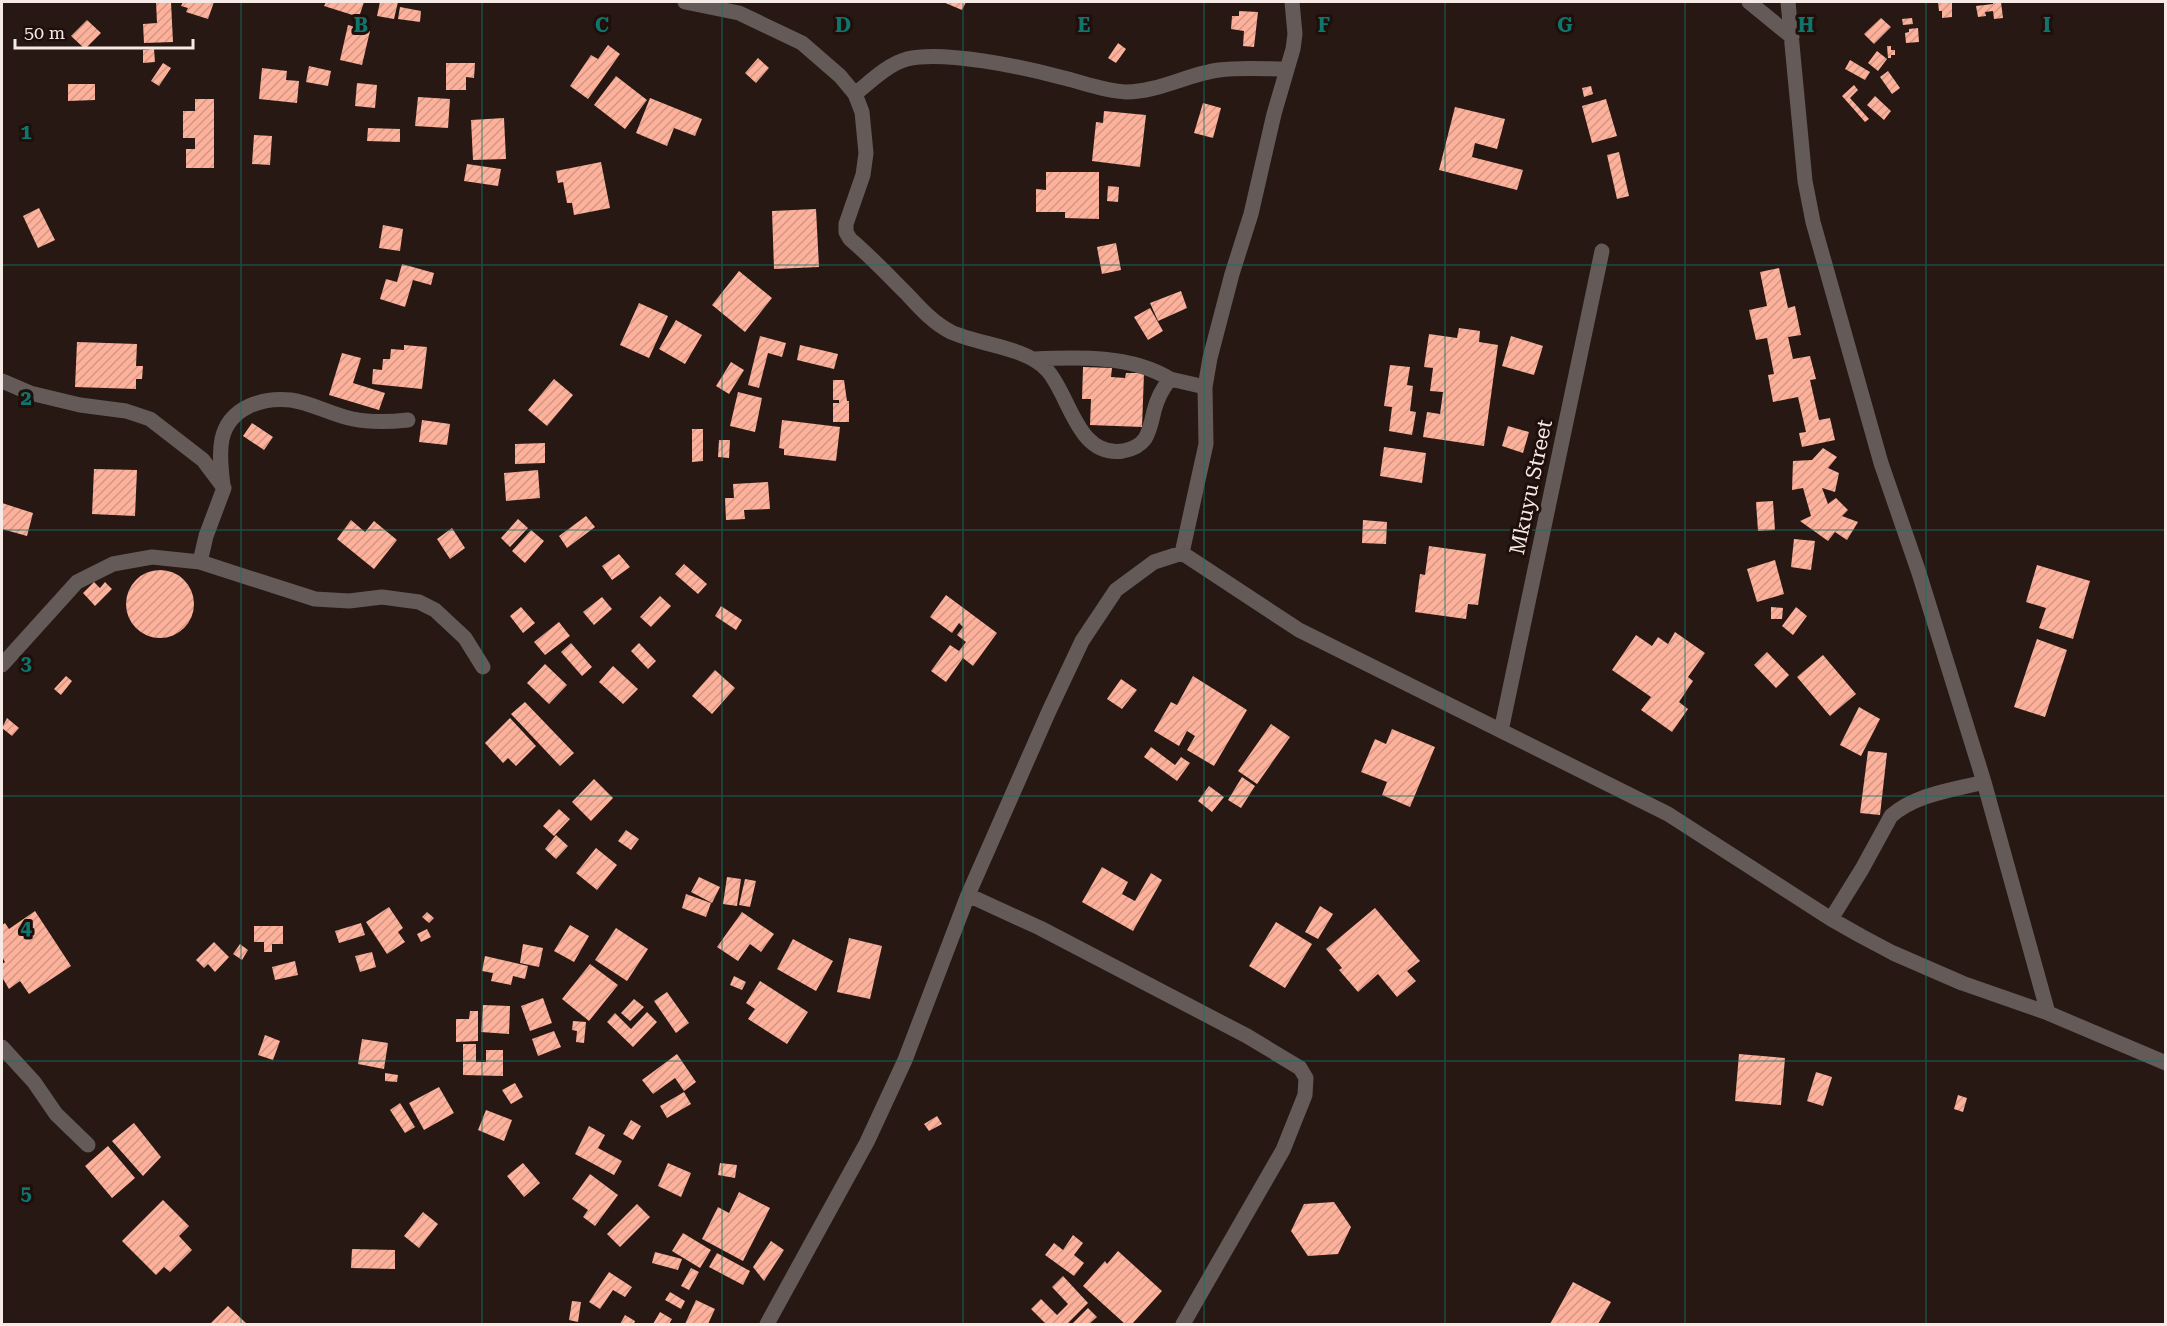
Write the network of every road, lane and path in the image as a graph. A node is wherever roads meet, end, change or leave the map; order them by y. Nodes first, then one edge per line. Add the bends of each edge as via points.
1 (685, 2) edge
2 (1292, 2) edge
3 (1749, 2) edge
4 (1788, 2) edge
5 (1792, 37) junction
6 (1287, 69) junction
7 (855, 94) junction
8 (1602, 251) dead end
9 (1034, 359) junction
10 (1170, 379) junction
11 (2, 381) edge
12 (1205, 387) junction
13 (408, 420) dead end
14 (224, 488) junction
15 (1182, 553) junction
16 (200, 562) junction
17 (2, 665) edge
18 (483, 667) dead end
19 (1501, 731) junction
20 (1984, 782) junction
21 (968, 895) junction
22 (1831, 920) junction
23 (2048, 1013) junction
24 (2, 1047) edge
25 (2166, 1062) edge
26 (88, 1145) dead end
27 (767, 1324) edge
28 (1183, 1324) edge

1 - 7 street via 739,13 802,43
2 - 6 street via 1295,34
3 - 5 street
4 - 5 street
5 - 20 street via 1805,181 1813,222 1881,463
6 - 7 street via 1219,70 1128,92 1032,70 939,56 906,59
6 - 12 street
7 - 9 street via 862,112 866,153 863,175 846,224 850,239 932,320 950,332
8 - 19 street, Mkuyu Street
9 - 10 street via 1112,361 1157,371
9 - 10 street via 1058,386 1083,433 1094,444 1109,450 1122,451 1146,438 1161,389
10 - 12 street
11 - 14 street via 30,393 150,419 203,460
12 - 15 street via 1206,444
13 - 14 street via 352,419 293,400 267,399 244,407 232,418 222,437
14 - 16 street
15 - 19 street via 1299,630
15 - 21 street via 1154,562 1116,590 1082,641
16 - 17 street via 152,557 113,564 77,582
16 - 18 street via 315,599 382,597 419,602 435,610 465,638
19 - 22 street via 1668,814
20 - 22 street via 1915,800 1891,816
20 - 23 street
21 - 27 street via 905,1060 867,1142
21 - 28 street via 1040,928 1247,1036 1300,1068 1306,1078 1305,1095 1283,1150
22 - 23 street via 1962,983
23 - 25 street
24 - 26 street via 56,1114

